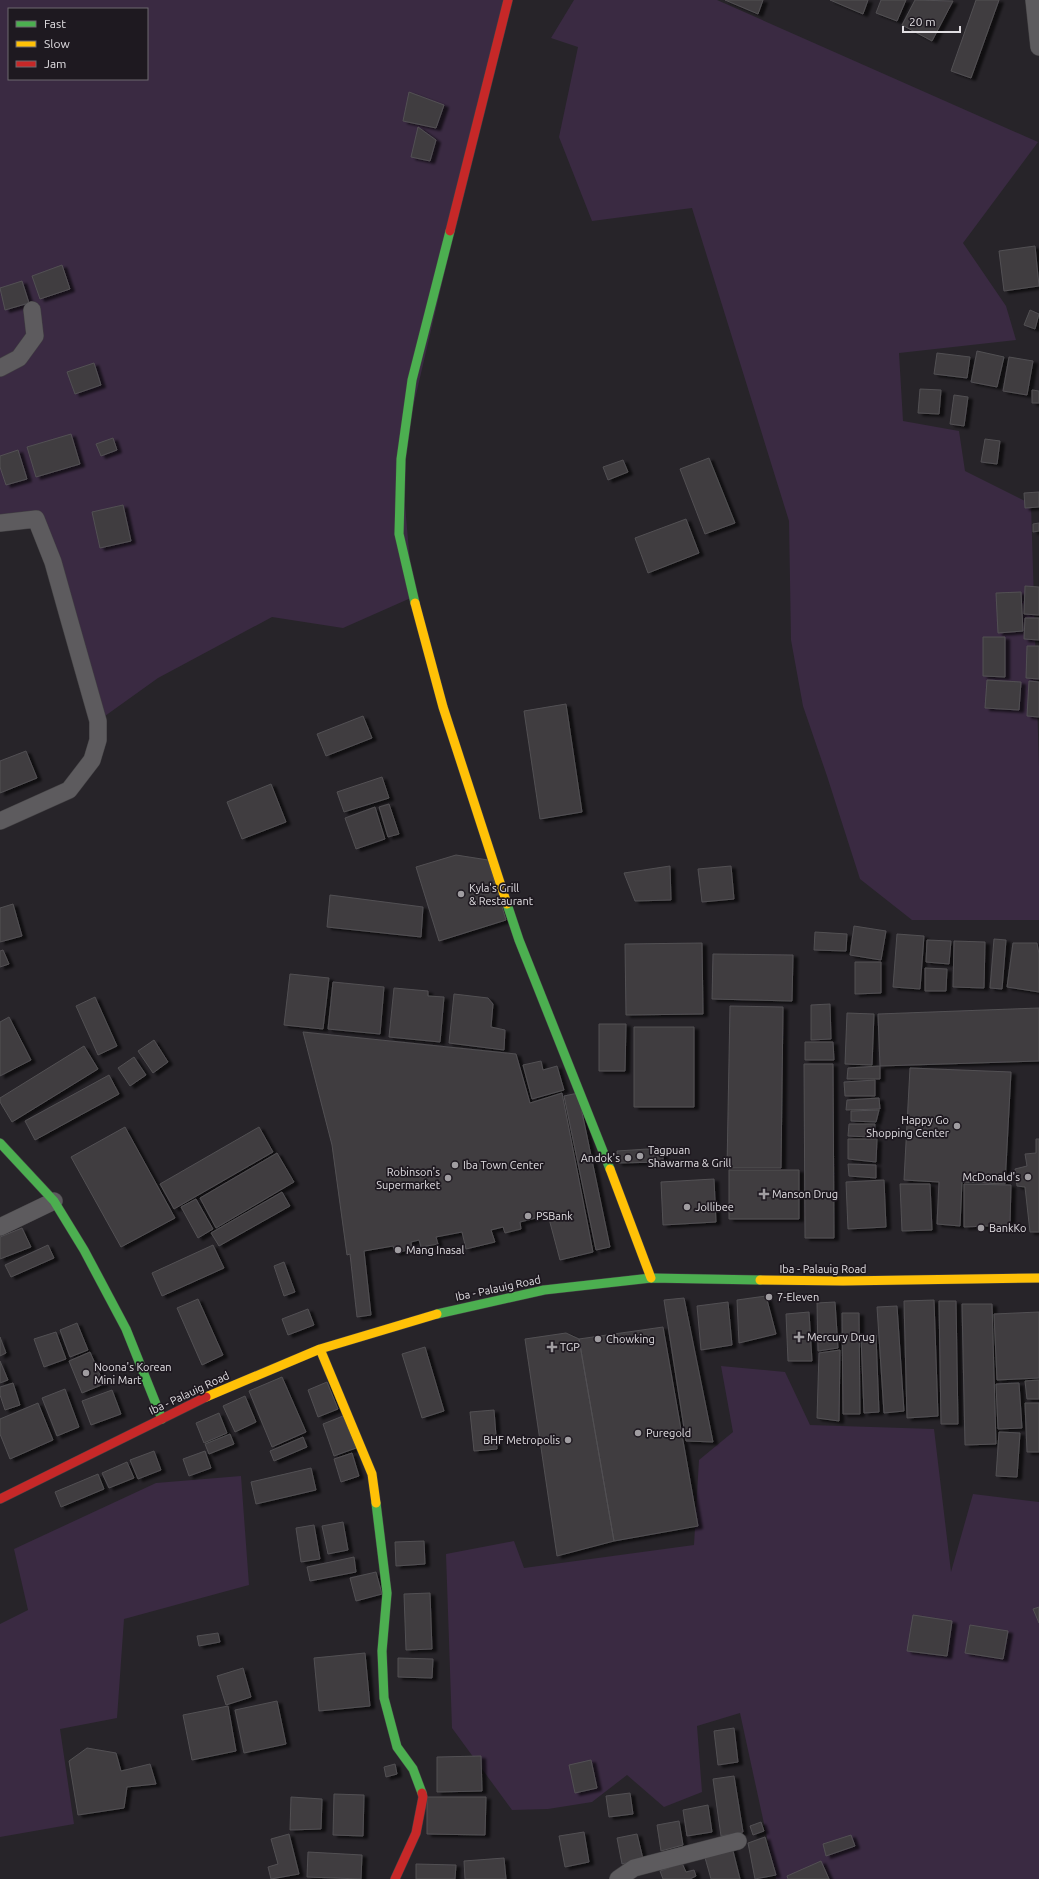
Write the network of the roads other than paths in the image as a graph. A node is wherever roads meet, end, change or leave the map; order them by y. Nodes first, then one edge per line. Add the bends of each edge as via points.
1 (508, 0) edge
2 (1034, 0) edge
3 (1039, 47) edge
4 (32, 310) dead end
5 (0, 368) edge
6 (0, 523) edge
7 (0, 821) edge
8 (0, 1143) edge
9 (6, 1159) edge
10 (54, 1201) junction
11 (0, 1227) edge
12 (651, 1278) junction
13 (1039, 1278) edge
14 (320, 1349) junction
15 (162, 1419) junction
16 (0, 1499) edge
17 (738, 1841) dead end
18 (395, 1879) edge
19 (618, 1879) edge

1 - 12 main road via 412,380 401,459 399,534 443,707 520,940
2 - 3 street
4 - 5 street via 35,336 19,358
6 - 7 street via 36,519 53,562 98,721 98,740 92,760 69,790
8 - 9 main road
9 - 10 main road
10 - 11 street
10 - 15 main road via 84,1250 126,1329
12 - 13 main road, Iba - Palauig Road via 843,1281
12 - 14 main road, Iba - Palauig Road via 544,1290 462,1307
14 - 15 main road, Iba - Palauig Road
14 - 18 main road via 372,1474 387,1593 382,1651 384,1698 397,1747 413,1769 423,1797 416,1833
15 - 16 main road, Iba - Palauig Road
17 - 19 street via 634,1868

